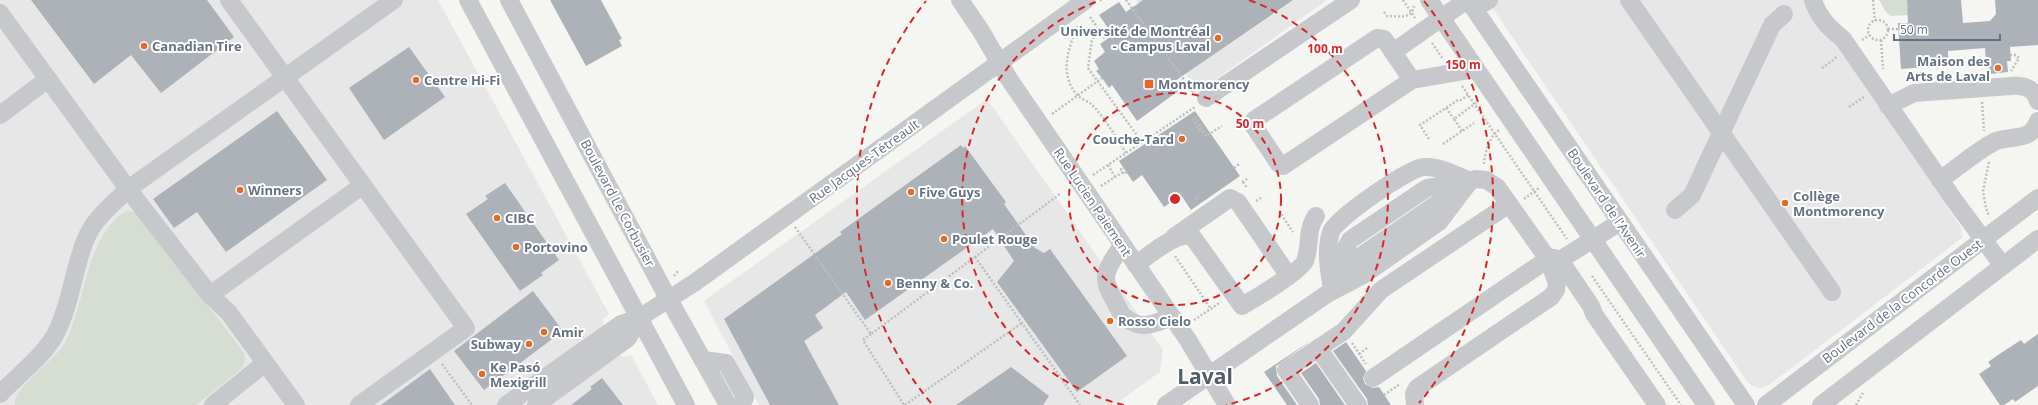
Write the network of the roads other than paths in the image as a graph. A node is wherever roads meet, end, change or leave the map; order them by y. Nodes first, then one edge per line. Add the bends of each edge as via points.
1 (229, 0) edge
2 (394, 0) edge
3 (468, 0) edge
4 (509, 0) edge
5 (960, 0) edge
6 (1351, 0) edge
7 (1468, 0) edge
8 (1472, 0) edge
9 (1489, 0) edge
10 (1630, 0) edge
11 (1813, 0) edge
12 (1823, 0) edge
13 (1421, 3) edge
14 (1088, 9) edge
15 (0, 13) edge
16 (1784, 14) dead end
17 (1441, 18) junction
18 (1842, 39) junction
19 (1393, 52) junction
20 (1000, 63) junction
21 (1476, 69) junction
22 (286, 78) junction
23 (48, 79) junction
24 (1412, 80) junction
25 (1201, 99) road end
26 (2038, 101) edge
27 (1888, 106) junction
28 (0, 115) edge
29 (2038, 121) edge
30 (1721, 134) junction
31 (1940, 180) junction
32 (1470, 181) junction
33 (363, 185) junction
34 (128, 189) junction
35 (2038, 198) edge
36 (1517, 202) junction
37 (1675, 210) dead end
38 (1316, 216) dead end
39 (1620, 222) junction
40 (2038, 239) edge
41 (1593, 240) junction
42 (1983, 240) junction
43 (1122, 246) junction
44 (1171, 246) junction
45 (1554, 260) junction
46 (1136, 265) junction
47 (2003, 266) junction
48 (1288, 275) junction
49 (1332, 290) junction
50 (1832, 292) dead end
51 (210, 295) junction
52 (670, 299) junction
53 (1172, 317) junction
54 (639, 318) junction
55 (1318, 348) junction
56 (584, 360) junction
57 (703, 360) junction
58 (265, 363) junction
59 (1371, 373) road end
60 (1208, 375) junction
61 (0, 394) edge
62 (213, 405) edge
63 (296, 405) edge
64 (359, 405) edge
65 (506, 405) edge
66 (536, 405) edge
67 (686, 405) edge
68 (728, 405) edge
69 (742, 405) edge
70 (1166, 405) edge
71 (1227, 405) edge
72 (1310, 405) edge
73 (1358, 405) edge
74 (1415, 405) edge
75 (1657, 405) edge
76 (1706, 405) edge
77 (1746, 405) edge
78 (1766, 405) edge
79 (1821, 405) edge

1 - 22 street
2 - 22 street
3 - 54 street
4 - 52 street, Boulevard Le Corbusier
5 - 20 street, Rue Lucien Paiement
6 - 25 street
7 - 17 street
7 - 39 street, Boulevard de l'Avenir
8 - 9 street
10 - 30 street
11 - 18 street via 1815,8 1827,25
12 - 18 street via 1836,19
13 - 17 street
14 - 20 street, Rue Jacques-Tétreault
15 - 23 street
16 - 30 street via 1772,25
17 - 19 street
17 - 21 street
18 - 27 street
19 - 24 street
19 - 24 street via 1384,39 1377,38 1254,120 1254,128 1283,166
20 - 43 street, Rue Lucien Paiement
20 - 52 street, Rue Jacques-Tétreault
21 - 24 street
21 - 41 street
22 - 33 street
22 - 34 street
23 - 28 street
23 - 34 street
26 - 27 street via 2032,91 2020,85 1914,93
27 - 31 street
29 - 31 street via 2026,136 1995,142
30 - 37 street via 1692,195
30 - 50 street
31 - 42 street
32 - 36 street via 1481,179 1492,182
32 - 49 street via 1440,211 1356,269
32 - 49 street via 1427,188 1350,240
32 - 49 street via 1440,169 1418,168 1402,176 1345,216 1330,232 1328,262
33 - 51 street
33 - 64 street via 466,328
34 - 51 street
34 - 61 street via 101,215 89,233 80,254 66,311 55,335 39,356
35 - 42 street, Boulevard de la Concorde Ouest
36 - 45 street
36 - 55 street via 1380,290 1347,328
38 - 48 street via 1311,224 1304,264
39 - 41 street
39 - 77 street, Boulevard de l'Avenir
40 - 47 street
41 - 45 street
41 - 76 street
42 - 47 street
42 - 78 street, Boulevard de la Concorde Ouest
43 - 46 street, Rue Lucien Paiement
43 - 53 street via 1109,264 1105,275 1107,287 1123,315 1134,325 1150,325
44 - 46 street
44 - 48 street via 1186,235 1195,237 1242,306
44 - 48 street via 1177,233 1234,191 1245,200 1260,224 1260,234
45 - 59 street
45 - 74 street via 1558,283 1551,297 1417,388 1414,394
45 - 75 street via 1591,306
46 - 53 street, Rue Lucien Paiement
47 - 79 street
49 - 60 street
51 - 58 street via 229,313
52 - 54 street, Rue Jacques-Tétreault
52 - 57 street, Boulevard Le Corbusier
53 - 60 street, Rue Lucien Paiement
54 - 56 street, Rue Jacques-Tétreault via 621,324
54 - 67 street
55 - 72 street via 1286,370
55 - 73 street
56 - 65 street
56 - 66 street
57 - 68 street, Boulevard Le Corbusier
57 - 69 street via 726,363 745,397
58 - 62 street
58 - 63 street
60 - 70 street
60 - 71 street, Rue Lucien Paiement

